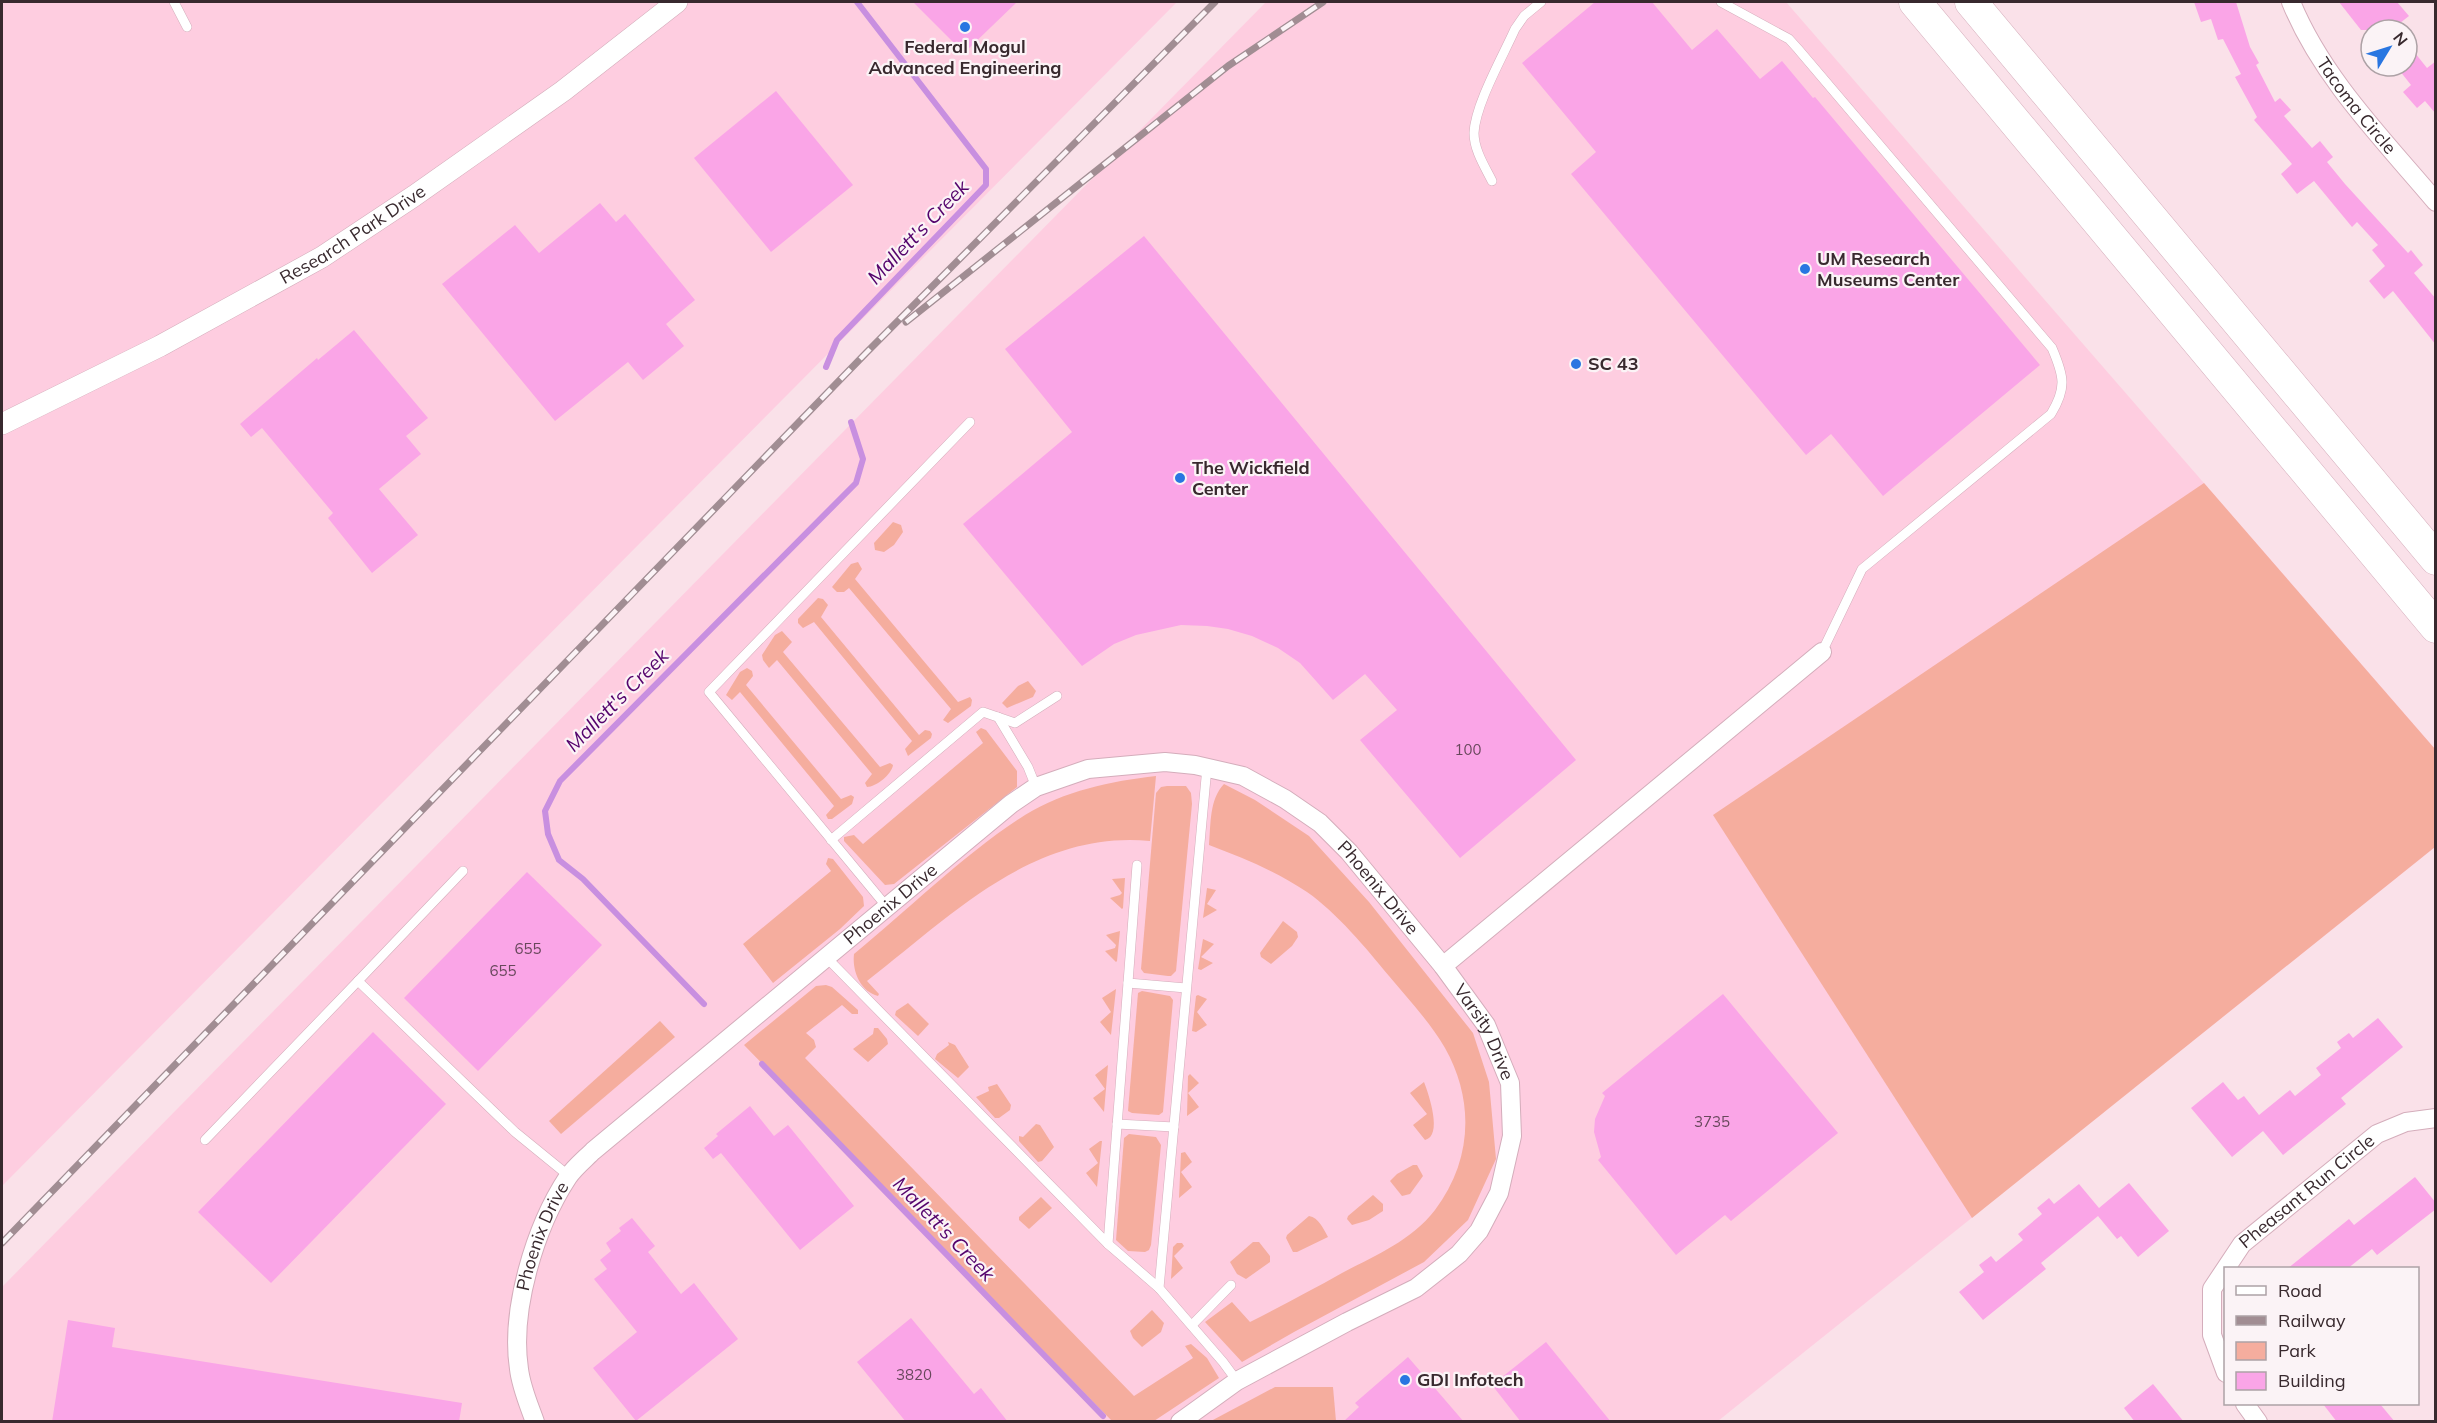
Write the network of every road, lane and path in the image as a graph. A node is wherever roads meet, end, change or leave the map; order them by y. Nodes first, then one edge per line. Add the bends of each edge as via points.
1 (174, 2) edge
2 (677, 2) edge
3 (1541, 2) edge
4 (1721, 2) edge
5 (1915, 2) edge
6 (1971, 2) edge
7 (2290, 2) edge
8 (187, 27) dead end
9 (1492, 182) dead end
10 (2436, 202) edge
11 (970, 422) dead end
12 (2, 424) edge
13 (2436, 559) edge
14 (2436, 627) edge
15 (1822, 652) joint
16 (1057, 696) dead end
17 (998, 717) junction
18 (1207, 767) junction
19 (1036, 787) junction
20 (831, 840) junction
21 (1137, 864) dead end
22 (464, 870) dead end
23 (887, 907) junction
24 (826, 957) junction
25 (1443, 966) junction
26 (358, 981) junction
27 (1128, 983) junction
28 (1186, 988) junction
29 (2436, 1118) edge
30 (1117, 1124) junction
31 (1174, 1127) junction
32 (205, 1140) dead end
33 (569, 1176) junction
34 (1108, 1244) junction
35 (2226, 1267) edge
36 (2224, 1270) edge
37 (1231, 1285) dead end
38 (1159, 1288) junction
39 (1192, 1325) junction
40 (2224, 1368) edge
41 (1237, 1381) junction
42 (2247, 1405) edge
43 (535, 1422) edge
44 (1180, 1422) edge
45 (2258, 1422) edge

1 - 8 lane
2 - 12 street, Research Park Drive via 563,91 322,257 157,348
3 - 9 lane via 1515,29 1477,116 1474,135
4 - 15 lane via 1788,39 1798,49 2052,348 2063,384 2060,400 2051,414 1862,569
5 - 14 highway
6 - 13 highway
7 - 10 street, Tacoma Circle via 2329,74
11 - 20 lane via 709,692
15 - 25 street, Varsity Drive
16 - 17 lane via 1015,723
17 - 19 lane
17 - 20 lane via 983,712
18 - 19 street, Phoenix Drive via 1165,762 1119,765 1088,769
18 - 25 street, Phoenix Drive via 1243,776 1320,823 1349,852
18 - 28 lane
19 - 23 street, Phoenix Drive
20 - 23 lane
21 - 27 lane
22 - 26 lane
23 - 24 street, Phoenix Drive
24 - 33 street, Phoenix Drive via 593,1151
24 - 34 lane
25 - 41 street, Varsity Drive via 1486,1025 1510,1083 1512,1136 1500,1193 1479,1231 1459,1254 1416,1288
26 - 32 lane
26 - 33 lane via 515,1132
27 - 28 lane
27 - 30 lane
28 - 31 lane
29 - 35 street, Pheasant Run Circle via 2406,1122 2377,1134 2242,1244
30 - 31 lane
30 - 34 lane
31 - 38 lane
33 - 43 street, Phoenix Drive via 538,1238 524,1280 519,1369
34 - 38 lane
36 - 40 street, Pheasant Run Circle via 2212,1288 2212,1335
37 - 39 lane
38 - 39 lane
39 - 41 lane
41 - 44 street, Varsity Drive
42 - 45 street

